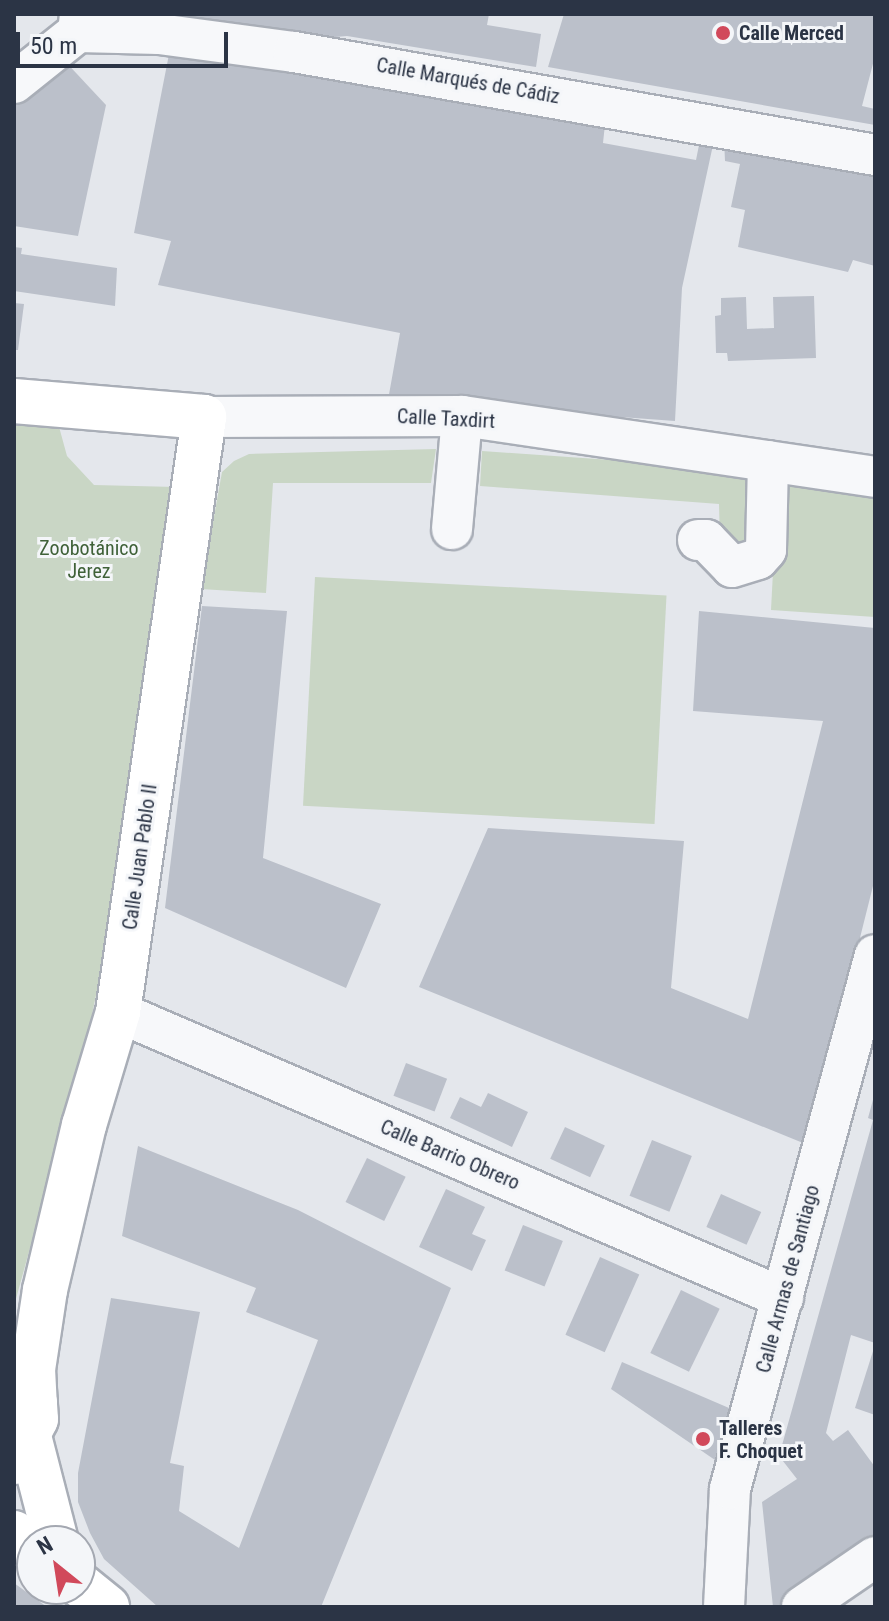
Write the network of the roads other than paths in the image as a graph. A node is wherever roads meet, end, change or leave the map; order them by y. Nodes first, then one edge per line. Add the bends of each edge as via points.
1 (79, 23) edge
2 (14, 83) edge
3 (875, 155) edge
4 (14, 401) edge
5 (462, 416) junction
6 (204, 417) junction
7 (768, 461) junction
8 (875, 477) edge
9 (452, 529) dead end
10 (698, 540) dead end
11 (875, 955) edge
12 (118, 1012) junction
13 (45, 1290) junction
14 (783, 1298) junction
15 (14, 1321) edge
16 (23, 1418) edge
17 (52, 1525) edge
18 (875, 1557) edge
19 (724, 1607) edge
20 (802, 1607) edge

1 - 2 street
1 - 3 street, Calle Marqués de Cádiz via 294,52
4 - 6 main road, Calle Taxdirt
5 - 6 street, Calle Taxdirt
5 - 7 street, Calle Taxdirt
5 - 9 street
6 - 12 main road, Calle Juan Pablo II
7 - 8 street, Calle Taxdirt
7 - 10 street via 766,550 758,559 732,567 706,540
11 - 14 street, Calle Armas de Santiago
12 - 13 main road, Calle Juan Pablo II via 84,1125
12 - 14 street, Calle Barrio Obrero
13 - 15 main road
13 - 16 main road, Calle Juan Pablo II
14 - 19 street, Calle Armas de Santiago via 730,1489
16 - 17 main road, Calle Juan Pablo II
18 - 20 street

